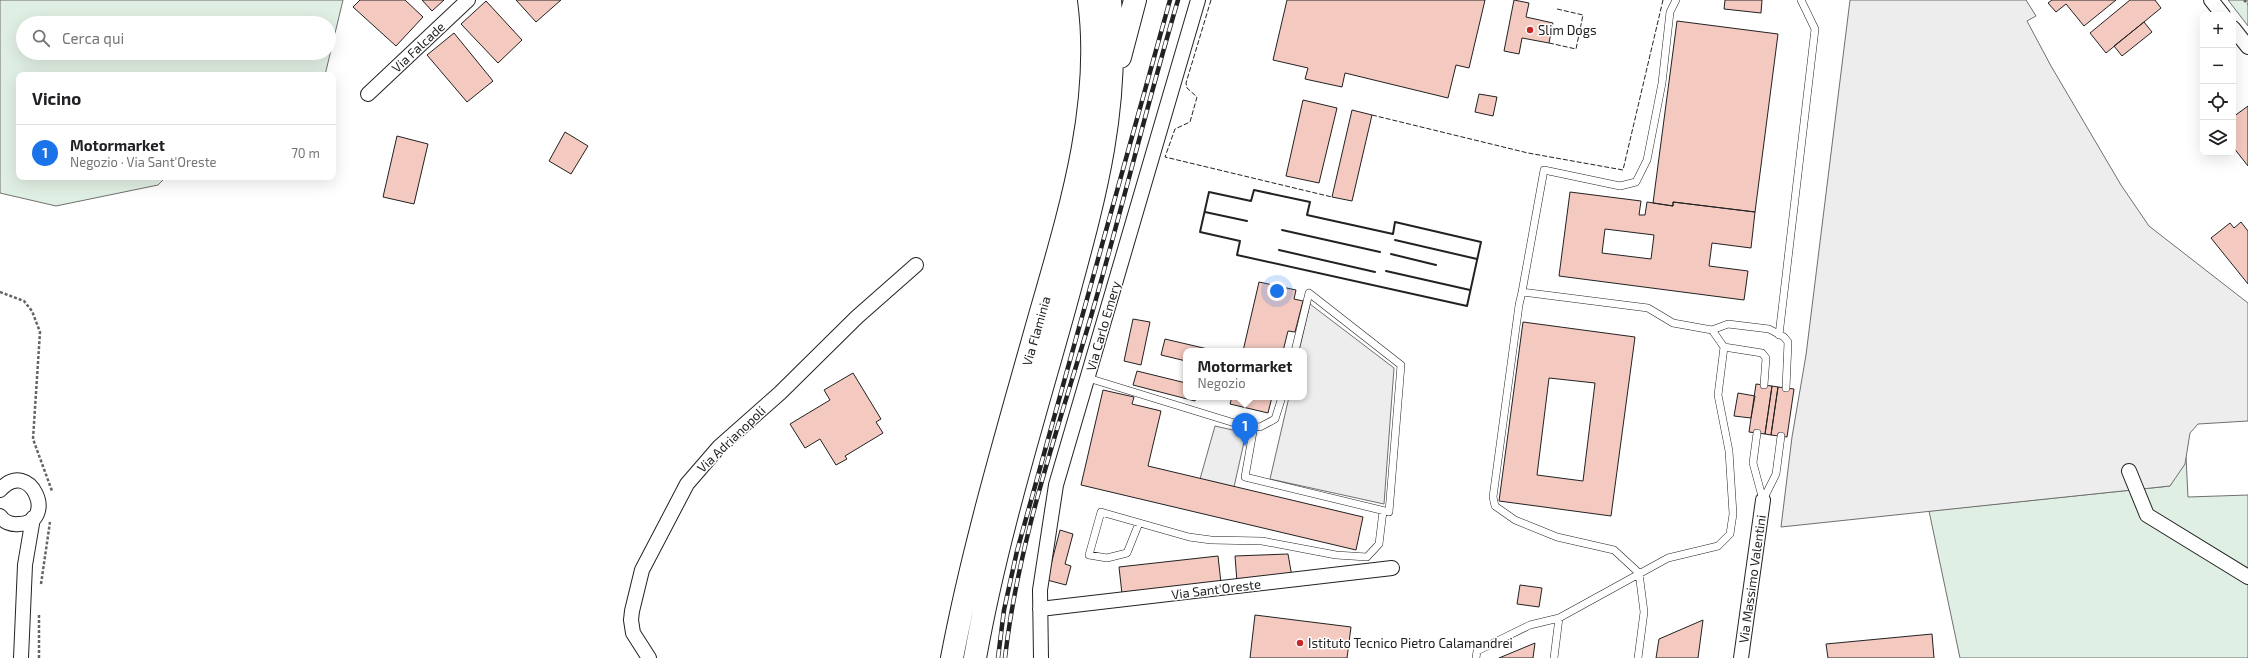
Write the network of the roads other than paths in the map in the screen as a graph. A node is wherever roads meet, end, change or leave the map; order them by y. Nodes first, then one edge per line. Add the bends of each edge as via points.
1 (468, 0) edge
2 (1089, 0) edge
3 (1110, 0) edge
4 (1135, 0) edge
5 (1198, 0) edge
6 (1676, 0) edge
7 (1801, 0) edge
8 (2211, 0) edge
9 (2221, 12) edge
10 (2236, 32) edge
11 (2248, 47) edge
12 (1112, 92) junction
13 (368, 94) dead end
14 (916, 265) dead end
15 (1522, 292) junction
16 (1712, 330) junction
17 (1779, 335) junction
18 (1724, 347) junction
19 (1296, 348) edge
20 (1088, 378) junction
21 (1764, 385) dead end
22 (1786, 388) dead end
23 (1281, 400) edge
24 (1254, 426) junction
25 (1757, 433) dead end
26 (1781, 436) dead end
27 (2130, 471) dead end
28 (0, 490) edge
29 (1763, 500) junction
30 (1383, 510) junction
31 (0, 516) edge
32 (27, 521) junction
33 (1139, 523) junction
34 (1392, 568) dead end
35 (1639, 573) junction
36 (2248, 577) edge
37 (1040, 610) junction
38 (1559, 618) junction
39 (21, 658) edge
40 (649, 658) edge
41 (952, 658) edge
42 (975, 658) edge
43 (1041, 658) edge
44 (1476, 658) edge
45 (1554, 658) edge
46 (1638, 658) edge
47 (1742, 658) edge

1 - 13 street, Via Falcade
2 - 41 highway, Via Flaminia via 1092,64 1087,115 1077,172 1058,255 987,502
3 - 12 highway, Via Flaminia
4 - 12 highway
5 - 20 street, Via Carlo Emery
6 - 15 lane via 1670,12 1662,83 1647,160 1636,182 1620,186 1544,170
7 - 17 lane via 1815,29
8 - 9 street
10 - 11 street
12 - 42 highway, Via Flaminia via 1108,130 1094,198 994,566
14 - 40 street, Via Adrianopoli via 719,447 687,484 642,570 632,611 633,633
15 - 16 lane via 1648,308 1673,323
15 - 35 lane via 1494,489 1495,506 1515,520 1557,537 1614,550
16 - 17 lane via 1728,324 1769,329
16 - 18 lane
17 - 22 lane via 1788,342
18 - 21 lane via 1762,353 1766,358
18 - 35 lane via 1718,395 1729,451 1733,514 1730,534 1718,546 1668,558
19 - 30 lane via 1309,293 1401,365 1390,512
20 - 24 lane via 1241,425
20 - 37 street, Via Carlo Emery via 1056,485 1040,590
23 - 24 lane via 1275,419 1260,427
24 - 30 lane via 1245,477
25 - 29 lane via 1753,463
26 - 29 lane via 1776,474
27 - 36 street via 2147,515
28 - 32 street via 17,481 31,486 39,505
29 - 47 street, Via Massimo Valentini
30 - 33 lane via 1379,544 1367,557 1336,555 1262,541 1189,537
31 - 32 street via 7,522
32 - 39 street via 30,544 25,565
33 - 33 lane via 1101,512 1089,555 1107,558 1126,553
34 - 37 street, Via Sant'Oreste
35 - 38 lane
35 - 46 lane via 1644,612
37 - 43 street, Via Carlo Emery
38 - 44 lane via 1530,625 1477,651
38 - 45 lane

